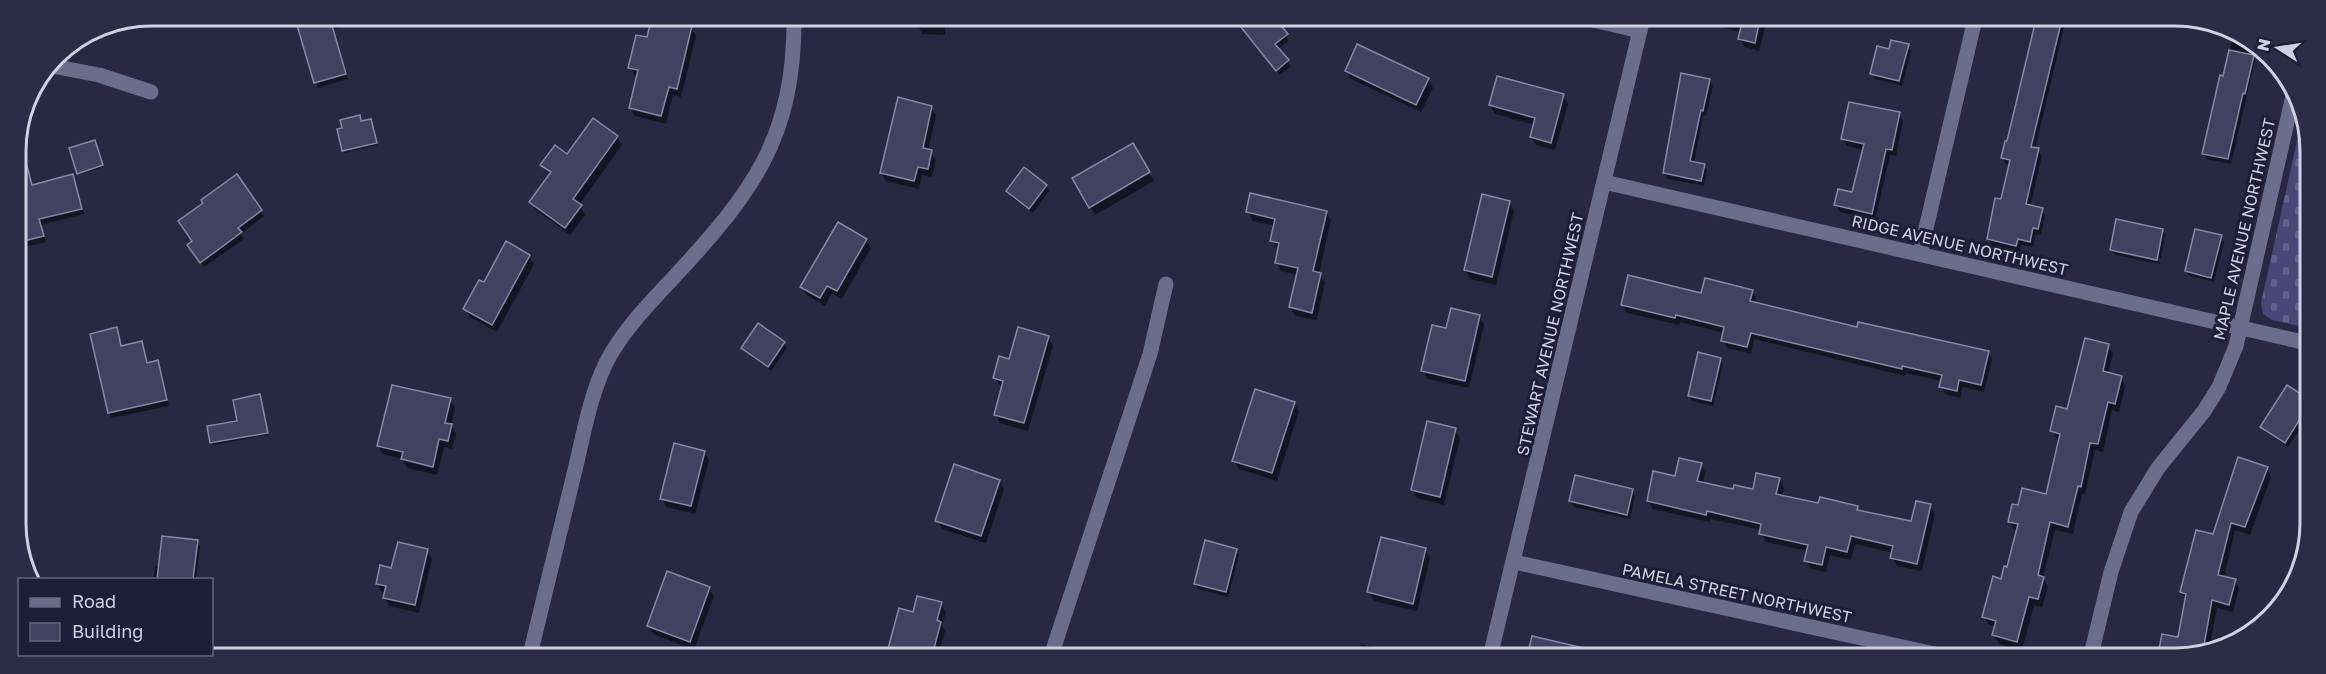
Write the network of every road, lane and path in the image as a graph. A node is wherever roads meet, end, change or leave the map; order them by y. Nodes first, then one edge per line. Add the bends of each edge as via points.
1 (794, 26) edge
2 (1642, 26) edge
3 (1973, 26) edge
4 (57, 67) edge
5 (151, 92) dead end
6 (2291, 103) edge
7 (1604, 182) junction
8 (1920, 254) junction
9 (1166, 284) dead end
10 (2242, 327) junction
11 (2300, 341) edge
12 (1514, 562) junction
13 (532, 648) edge
14 (1054, 648) edge
15 (1492, 648) edge
16 (1907, 648) edge
17 (2092, 648) edge

1 - 13 street via 787,97 764,163 732,213 632,325 605,365 585,426
2 - 7 street, STEWART AVENUE NORTHWEST
3 - 8 street
4 - 5 street via 99,75
6 - 10 street, MAPLE AVENUE NORTHWEST
7 - 8 street, RIDGE AVENUE NORTHWEST
7 - 12 street, STEWART AVENUE NORTHWEST
8 - 10 street, RIDGE AVENUE NORTHWEST
9 - 14 street via 1150,354
10 - 11 street, RIDGE AVENUE NORTHWEST
10 - 17 street, MAPLE AVENUE NORTHWEST via 2219,387 2158,468 2131,513 2111,572
12 - 15 street, STEWART AVENUE NORTHWEST
12 - 16 street, PAMELA STREET NORTHWEST

